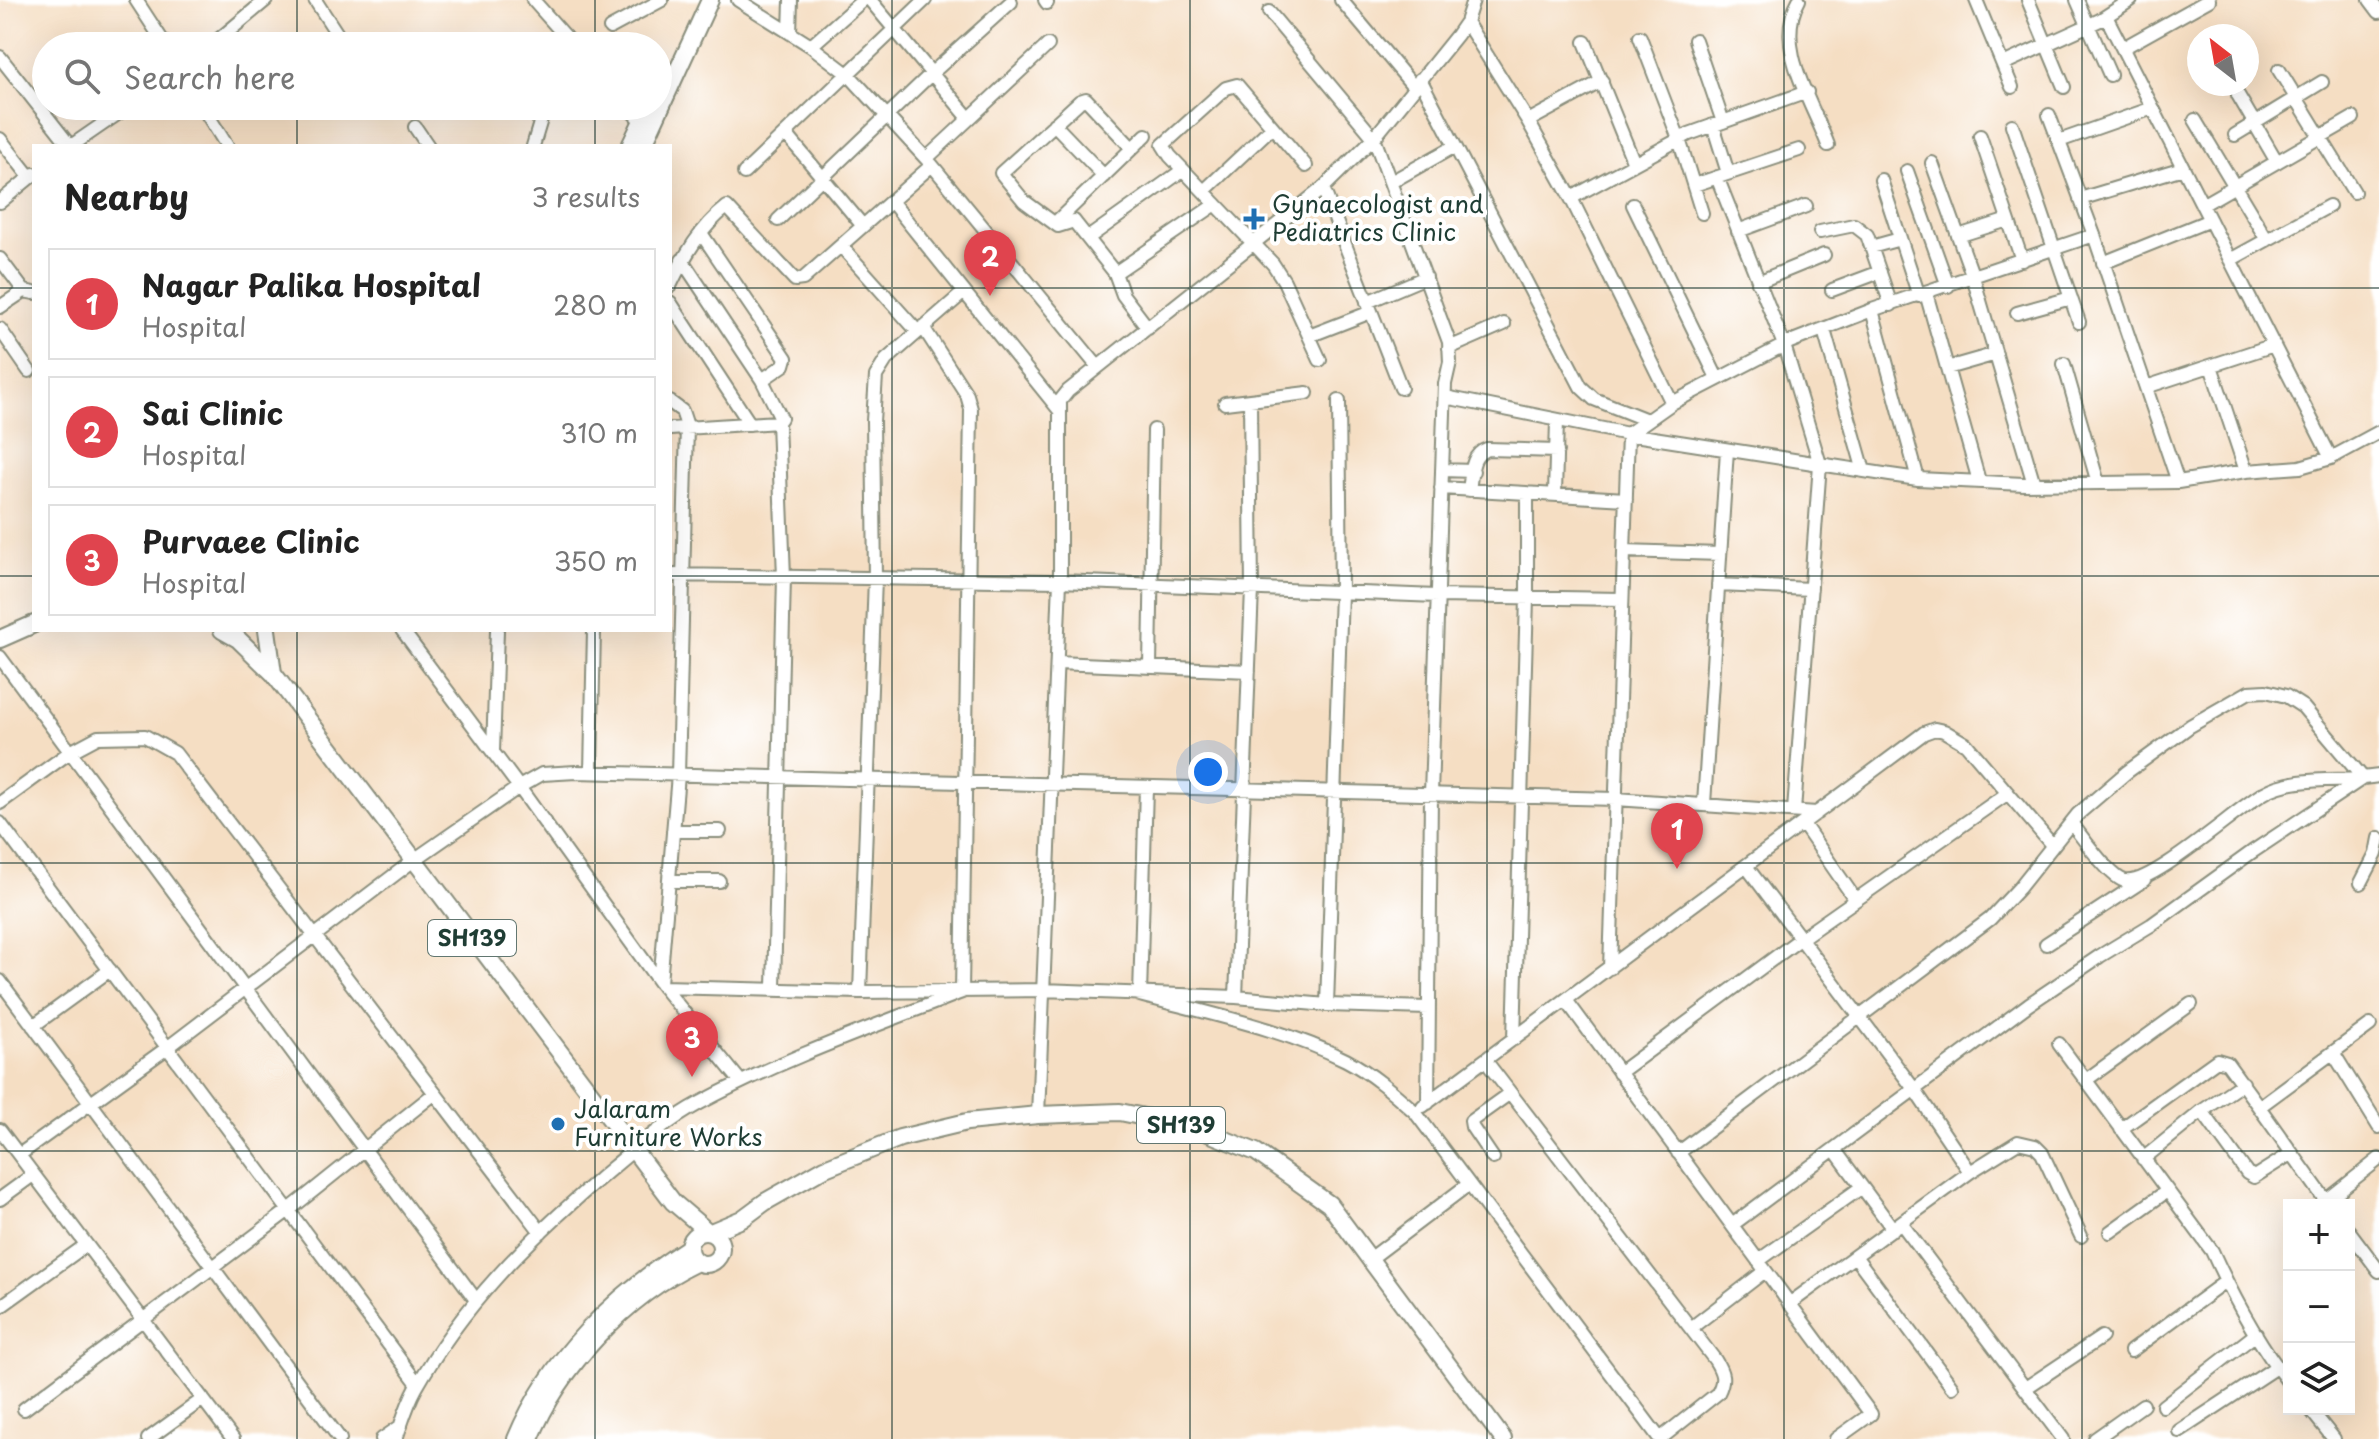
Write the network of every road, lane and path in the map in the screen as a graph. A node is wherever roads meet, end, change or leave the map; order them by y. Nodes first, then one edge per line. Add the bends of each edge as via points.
1 (266, 0) edge
2 (315, 0) edge
3 (533, 0) edge
4 (662, 0) edge
5 (700, 0) edge
6 (710, 0) edge
7 (738, 0) edge
8 (791, 0) edge
9 (863, 0) edge
10 (870, 0) edge
11 (925, 0) edge
12 (1341, 0) edge
13 (1473, 0) edge
14 (1799, 0) edge
15 (1976, 0) edge
16 (2028, 0) edge
17 (2077, 0) edge
18 (2131, 0) edge
19 (2209, 0) edge
20 (2370, 0) edge
21 (142, 2) edge
22 (1011, 2) edge
23 (1269, 12) dead end
24 (2379, 12) edge
25 (1466, 22) junction
26 (2095, 22) junction
27 (610, 28) dead end
28 (895, 29) junction
29 (158, 32) edge
30 (228, 32) edge
31 (336, 32) edge
32 (556, 32) edge
33 (790, 33) junction
34 (1640, 37) dead end
35 (1695, 40) dead end
36 (1585, 42) dead end
37 (2046, 44) junction
38 (1048, 45) dead end
39 (811, 46) junction
40 (2123, 48) junction
41 (0, 57) edge
42 (672, 59) edge
43 (2003, 64) junction
44 (2279, 70) dead end
45 (932, 73) junction
46 (849, 75) junction
47 (2110, 75) dead end
48 (1602, 81) junction
49 (2322, 82) dead end
50 (672, 83) edge
51 (1417, 83) junction
52 (2012, 87) dead end
53 (2064, 87) dead end
54 (1807, 92) junction
55 (2239, 96) edge
56 (32, 97) edge
57 (2296, 98) junction
58 (2153, 108) junction
59 (888, 115) junction
60 (2049, 115) dead end
61 (968, 117) junction
62 (2353, 118) dead end
63 (50, 120) edge
64 (109, 120) edge
65 (211, 120) edge
66 (541, 120) edge
67 (655, 120) edge
68 (2195, 120) dead end
69 (1528, 121) junction
70 (642, 122) edge
71 (2254, 123) junction
72 (1054, 124) junction
73 (1718, 124) junction
74 (2012, 125) dead end
75 (415, 127) dead end
76 (1272, 127) junction
77 (786, 134) junction
78 (1146, 135) dead end
79 (2235, 135) dead end
80 (1980, 136) dead end
81 (2320, 137) junction
82 (1374, 138) junction
83 (0, 139) edge
84 (1679, 139) junction
85 (2059, 141) junction
86 (69, 144) edge
87 (74, 144) edge
88 (226, 144) edge
89 (427, 144) edge
90 (534, 144) edge
91 (631, 144) edge
92 (644, 144) edge
93 (1828, 145) dead end
94 (1455, 146) junction
95 (1132, 148) junction
96 (1799, 150) dead end
97 (930, 162) junction
98 (2277, 162) junction
99 (1634, 163) junction
100 (1932, 163) dead end
101 (1306, 166) dead end
102 (2183, 168) junction
103 (1183, 170) junction
104 (1907, 171) dead end
105 (744, 173) dead end
106 (1722, 175) junction
107 (32, 176) edge
108 (1104, 176) junction
109 (823, 178) junction
110 (1881, 180) dead end
111 (1391, 182) junction
112 (1694, 185) junction
113 (2236, 185) junction
114 (1323, 188) junction
115 (1204, 191) junction
116 (2354, 192) dead end
117 (1571, 198) junction
118 (2080, 199) junction
119 (891, 201) junction
120 (0, 202) edge
121 (1216, 204) junction
122 (1633, 205) dead end
123 (2202, 205) junction
124 (1806, 206) dead end
125 (2329, 206) dead end
126 (1702, 213) dead end
127 (778, 220) dead end
128 (2008, 220) junction
129 (2210, 220) junction
130 (1055, 223) junction
131 (863, 226) junction
132 (1738, 231) junction
133 (1820, 232) dead end
134 (701, 233) junction
135 (2094, 235) junction
136 (1958, 236) junction
137 (1088, 238) junction
138 (1900, 239) junction
139 (2267, 240) junction
140 (1254, 245) junction
141 (841, 246) junction
142 (1871, 247) junction
143 (2055, 248) junction
144 (1824, 255) dead end
145 (0, 259) edge
146 (682, 260) junction
147 (2022, 260) junction
148 (2230, 260) junction
149 (2103, 263) junction
150 (1880, 272) junction
151 (1115, 273) junction
152 (1426, 277) junction
153 (1973, 277) junction
154 (672, 282) edge
155 (1758, 282) junction
156 (1948, 286) junction
157 (1832, 290) dead end
158 (29, 292) edge
159 (963, 293) junction
160 (1922, 295) junction
161 (2071, 298) junction
162 (672, 305) edge
163 (1891, 305) junction
164 (0, 307) edge
165 (1369, 307) junction
166 (1872, 310) junction
167 (2017, 313) dead end
168 (2079, 322) dead end
169 (1504, 324) dead end
170 (1148, 328) junction
171 (0, 329) edge
172 (921, 330) junction
173 (1824, 330) junction
174 (1309, 336) junction
175 (1784, 345) junction
176 (2274, 345) junction
177 (1449, 348) junction
178 (1996, 354) junction
179 (1320, 360) dead end
180 (2064, 364) dead end
181 (2211, 366) junction
182 (1098, 367) junction
183 (1947, 368) junction
184 (29, 371) dead end
185 (1717, 378) junction
186 (762, 380) junction
187 (2146, 387) junction
188 (1401, 388) dead end
189 (1307, 393) dead end
190 (1445, 397) junction
191 (1250, 400) junction
192 (1339, 401) dead end
193 (1225, 403) dead end
194 (1672, 403) junction
195 (672, 404) edge
196 (1060, 411) junction
197 (1557, 420) junction
198 (1647, 420) junction
199 (778, 422) junction
200 (750, 424) junction
201 (687, 426) junction
202 (672, 429) edge
203 (1154, 430) dead end
204 (2379, 432) edge
205 (1628, 434) junction
206 (1727, 450) junction
207 (1557, 451) junction
208 (2331, 458) junction
209 (1820, 464) junction
210 (1442, 470) junction
211 (1473, 471) junction
212 (1864, 471) junction
213 (2246, 471) junction
214 (1918, 479) junction
215 (1979, 481) junction
216 (2178, 482) junction
217 (2098, 483) junction
218 (2034, 484) junction
219 (1441, 488) junction
220 (1469, 490) junction
221 (1527, 493) junction
222 (1555, 494) junction
223 (1626, 499) junction
224 (1624, 551) junction
225 (1720, 554) junction
226 (672, 575) edge
227 (685, 576) junction
228 (784, 577) junction
229 (875, 578) junction
230 (970, 580) junction
231 (1060, 581) junction
232 (1151, 585) junction
233 (1718, 585) junction
234 (1252, 589) junction
235 (1811, 589) junction
236 (1341, 593) junction
237 (1437, 596) junction
238 (1527, 598) junction
239 (1622, 599) junction
240 (32, 625) edge
241 (226, 632) edge
242 (267, 632) edge
243 (403, 632) edge
244 (497, 632) edge
245 (594, 632) edge
246 (0, 639) edge
247 (0, 657) edge
248 (1057, 663) junction
249 (1150, 667) junction
250 (1249, 671) junction
251 (273, 673) junction
252 (70, 752) junction
253 (493, 752) junction
254 (591, 772) junction
255 (678, 775) junction
256 (2379, 776) edge
257 (780, 777) junction
258 (2363, 778) junction
259 (869, 779) junction
260 (967, 782) junction
261 (1051, 784) junction
262 (519, 787) junction
263 (1146, 787) junction
264 (1243, 789) junction
265 (1335, 792) junction
266 (2008, 793) junction
267 (1431, 794) junction
268 (1523, 797) junction
269 (1616, 799) junction
270 (0, 803) edge
271 (1704, 804) junction
272 (1794, 811) junction
273 (1817, 813) junction
274 (0, 823) edge
275 (2071, 823) junction
276 (1803, 824) junction
277 (673, 831) junction
278 (720, 831) dead end
279 (2379, 838) edge
280 (2052, 845) junction
281 (414, 860) junction
282 (1746, 866) junction
283 (2160, 869) junction
284 (669, 881) junction
285 (719, 881) dead end
286 (2361, 883) dead end
287 (1855, 899) junction
288 (314, 935) junction
289 (1800, 939) junction
290 (2046, 944) dead end
291 (1610, 968) junction
292 (110, 970) junction
293 (0, 981) edge
294 (662, 985) junction
295 (244, 987) junction
296 (774, 988) junction
297 (1042, 990) junction
298 (860, 992) junction
299 (962, 992) junction
300 (1140, 995) junction
301 (1236, 997) junction
302 (1566, 1000) junction
303 (2191, 1004) dead end
304 (1327, 1005) junction
305 (1428, 1008) junction
306 (1861, 1019) junction
307 (2370, 1025) dead end
308 (33, 1026) junction
309 (1514, 1039) junction
310 (2059, 1044) dead end
311 (167, 1048) junction
312 (2334, 1054) junction
313 (1485, 1060) junction
314 (1619, 1073) junction
315 (2086, 1080) junction
316 (741, 1082) junction
317 (2243, 1083) junction
318 (1914, 1089) junction
319 (435, 1093) junction
320 (1510, 1093) junction
321 (1428, 1103) junction
322 (91, 1104) junction
323 (2259, 1107) junction
324 (2202, 1111) junction
325 (1415, 1112) junction
326 (1038, 1115) junction
327 (2379, 1127) edge
328 (2121, 1129) junction
329 (0, 1130) edge
330 (1834, 1149) junction
331 (364, 1150) junction
332 (634, 1150) junction
333 (1678, 1153) junction
334 (2292, 1153) junction
335 (19, 1155) junction
336 (1493, 1158) dead end
337 (2143, 1159) junction
338 (2379, 1159) edge
339 (1970, 1172) junction
340 (33, 1175) junction
341 (1469, 1184) junction
342 (1862, 1187) junction
343 (2167, 1191) junction
344 (0, 1199) edge
345 (2325, 1199) edge
346 (2333, 1199) edge
347 (673, 1202) junction
348 (289, 1210) junction
349 (742, 1219) junction
350 (1732, 1225) junction
351 (1897, 1226) junction
352 (541, 1232) junction
353 (709, 1232) junction
354 (2110, 1232) dead end
355 (2081, 1236) dead end
356 (2355, 1239) edge
357 (86, 1245) junction
358 (721, 1247) junction
359 (692, 1251) junction
360 (1855, 1256) junction
361 (1370, 1259) junction
362 (1762, 1266) junction
363 (212, 1267) junction
364 (2379, 1271) edge
365 (2225, 1282) junction
366 (476, 1300) junction
367 (1789, 1304) junction
368 (0, 1307) edge
369 (144, 1321) junction
370 (1691, 1328) junction
371 (2256, 1334) junction
372 (2102, 1337) dead end
373 (2131, 1351) dead end
374 (2276, 1367) junction
375 (2283, 1376) edge
376 (418, 1384) junction
377 (1952, 1387) dead end
378 (2027, 1387) junction
379 (203, 1399) junction
380 (2143, 1405) dead end
381 (2163, 1406) dead end
382 (24, 1409) dead end
383 (2315, 1415) edge
384 (401, 1426) junction
385 (2179, 1431) dead end
386 (148, 1439) edge
387 (233, 1439) edge
388 (340, 1439) edge
389 (382, 1439) edge
390 (396, 1439) edge
391 (516, 1439) edge
392 (530, 1439) edge
393 (1503, 1439) edge
394 (1836, 1439) edge
395 (2063, 1439) edge
396 (2095, 1439) edge
397 (2334, 1439) edge

1 - 30 street
2 - 31 street
3 - 32 street
4 - 27 street
5 - 42 main road
6 - 50 main road
7 - 33 street
8 - 33 street
9 - 39 street
10 - 28 street
11 - 28 street
12 - 51 street
13 - 25 street
14 - 54 street via 1792,12 1790,45
15 - 43 street
16 - 37 street
17 - 26 street
18 - 26 street
19 - 40 street
20 - 24 street
21 - 29 street
22 - 45 street
23 - 82 street
25 - 51 street
25 - 69 street
26 - 37 street
26 - 40 street via 2108,20
26 - 47 street
28 - 45 street
28 - 46 street
33 - 39 street
34 - 84 street
35 - 73 street
36 - 48 street
37 - 43 street
37 - 53 street
38 - 61 street
39 - 46 street
40 - 58 street
41 - 56 street
43 - 52 street
44 - 57 street
45 - 59 street
45 - 61 street
46 - 59 street
46 - 77 street
48 - 69 street
48 - 99 street
49 - 57 street
51 - 82 street
51 - 94 street
54 - 73 street
54 - 93 street
55 - 71 street
57 - 71 street
57 - 81 street
58 - 85 street
58 - 102 street
59 - 97 street
59 - 109 street
60 - 85 street
61 - 97 street
62 - 81 street
63 - 86 street
64 - 87 street
65 - 88 street
66 - 90 street
67 - 92 main road
68 - 113 street
69 - 117 street
70 - 91 main road
71 - 79 street
71 - 98 street
72 - 95 street via 1086,99
72 - 108 street
72 - 130 street via 1001,173 1024,201
73 - 84 street
73 - 106 street
74 - 143 street
75 - 89 street
76 - 101 street
76 - 103 street via 1231,84 1165,141 1164,150
76 - 115 street
77 - 105 street
77 - 109 street
78 - 95 street
80 - 128 street
81 - 98 street
81 - 116 street
82 - 111 street
82 - 114 street
83 - 107 street
84 - 99 street
84 - 112 street
85 - 118 street
94 - 111 street
94 - 198 street via 1581,387 1594,399
95 - 108 street
96 - 106 street
97 - 119 street
97 - 182 street
98 - 113 street
99 - 117 street
100 - 136 street
102 - 118 street
102 - 123 street
103 - 115 street
103 - 137 street
104 - 156 street
106 - 112 street
106 - 132 street
107 - 120 street
108 - 130 street
109 - 127 street
109 - 131 street
110 - 138 street
111 - 152 street
112 - 126 street
113 - 123 street
113 - 139 street
114 - 140 street
114 - 165 street
115 - 121 street
117 - 194 street
118 - 135 street
119 - 131 street
119 - 159 street
121 - 140 street
121 - 151 street
122 - 185 street
123 - 129 street
124 - 132 street
125 - 139 street
128 - 136 street
128 - 147 street
129 - 148 street
129 - 149 street
130 - 137 street via 1074,221
131 - 141 street
132 - 155 street
133 - 142 street via 1854,225 1867,235
134 - 141 street via 731,208 798,281
134 - 146 street
134 - 186 street via 786,358
135 - 143 street
135 - 149 street
136 - 153 street
137 - 151 street
138 - 142 street
138 - 160 street
139 - 148 street
140 - 170 street
140 - 174 street via 1284,281
141 - 172 street
142 - 150 street
143 - 147 street
143 - 161 street
144 - 155 street
145 - 158 street
146 - 154 street
146 - 186 street
147 - 153 street
148 - 176 street
149 - 187 street
150 - 157 street
150 - 163 street
151 - 170 street via 1123,295
152 - 165 street
152 - 177 street
153 - 156 street
153 - 178 street
155 - 175 street
156 - 160 street
158 - 164 street
159 - 172 street
159 - 196 street
160 - 163 street
160 - 183 street
161 - 167 street
161 - 168 street
162 - 200 street
163 - 166 street
165 - 174 street
165 - 188 street
166 - 173 street
166 - 214 street
169 - 177 street
170 - 182 street
171 - 184 street
172 - 229 street via 886,360 876,376
172 - 230 street via 970,402
173 - 175 street
173 - 212 street
174 - 179 street
175 - 185 street
175 - 209 street
176 - 181 street
176 - 208 street
177 - 190 street
178 - 183 street
178 - 218 street
180 - 217 street
181 - 187 street
181 - 213 street
182 - 196 street via 1062,396
183 - 215 street
185 - 194 street
186 - 199 street via 780,414
187 - 216 street
189 - 191 street
190 - 197 street
190 - 210 street
191 - 193 street
191 - 234 street
192 - 236 street
194 - 198 street
195 - 201 street via 682,411
196 - 231 street
197 - 205 street
197 - 207 street
198 - 205 street
199 - 200 street
199 - 228 street
200 - 201 street
201 - 202 street
201 - 227 street
203 - 232 street
204 - 208 street
205 - 206 street
205 - 223 street
206 - 209 street
206 - 225 street
207 - 211 street via 1487,449 1475,457
207 - 222 street
208 - 213 street via 2300,467
209 - 212 street
209 - 235 street
210 - 211 street
210 - 219 street
211 - 220 street
212 - 214 street
213 - 216 street
214 - 215 street
215 - 218 street
216 - 217 street
217 - 218 street
219 - 220 street
219 - 237 street
220 - 221 street
221 - 222 street
221 - 238 street
222 - 223 street
223 - 224 street
224 - 225 street
224 - 239 street
225 - 233 street
226 - 227 street
227 - 228 street
227 - 255 street
228 - 229 street
228 - 257 street
229 - 230 street
229 - 259 street
230 - 231 street
230 - 260 street
231 - 232 street
231 - 248 street
232 - 234 street
232 - 249 street
233 - 235 street
233 - 271 street
234 - 236 street
234 - 250 street
235 - 272 street
236 - 237 street
236 - 265 street
237 - 238 street
237 - 267 street
238 - 239 street
238 - 268 street
239 - 269 street
240 - 246 main road
241 - 251 main road, SH139
242 - 251 main road
243 - 253 street
244 - 253 street
245 - 254 street
247 - 252 street
248 - 249 street
248 - 261 street
249 - 250 street
250 - 264 street
251 - 281 main road, SH139
252 - 270 street
252 - 288 street via 98,737 145,736 175,753
252 - 295 street
253 - 262 street
254 - 255 street
254 - 262 street via 542,774
255 - 257 street
255 - 277 street
256 - 258 street
257 - 259 street
257 - 296 street
258 - 275 street via 2303,707 2286,696 2249,692 2127,772
258 - 283 street via 2294,782 2266,791
258 - 318 street via 2056,985
259 - 260 street
259 - 298 street
260 - 261 street
260 - 299 street
261 - 263 street
261 - 297 street
262 - 281 street
262 - 294 street
263 - 264 street
263 - 300 street
264 - 265 street
264 - 301 street
265 - 267 street
265 - 304 street
266 - 273 street via 1966,744 1935,729
266 - 280 street
266 - 287 street
267 - 268 street
267 - 305 street
268 - 269 street
268 - 309 street
269 - 271 street
269 - 291 street
271 - 272 street
272 - 273 street
273 - 276 street
274 - 292 street
275 - 280 street
275 - 283 street via 2124,881
276 - 282 street
276 - 287 street
277 - 278 street
277 - 284 street
279 - 286 street
280 - 306 street via 1990,919
281 - 288 street
281 - 332 main road, SH139
282 - 289 street
282 - 291 street
283 - 290 street
284 - 285 street
284 - 294 street
287 - 289 street
288 - 295 street
288 - 319 street
289 - 306 street
289 - 314 street
291 - 302 street
292 - 308 street
292 - 311 street
293 - 308 street
294 - 296 street
294 - 316 street
295 - 311 street
295 - 331 street
296 - 298 street
297 - 299 street
297 - 300 street
297 - 326 street
298 - 299 street
299 - 316 street via 838,1038
300 - 301 street
300 - 325 street via 1270,1030 1347,1061
301 - 304 street
302 - 309 street
302 - 314 street
303 - 315 street
304 - 305 street
305 - 321 street
306 - 318 street
306 - 333 street
307 - 312 street
308 - 322 street
309 - 313 street
310 - 315 street
311 - 322 street
311 - 348 street
312 - 323 street
312 - 327 street
313 - 320 street
313 - 321 street
314 - 333 street
315 - 328 street
316 - 332 street via 696,1105
317 - 323 street
317 - 324 street
317 - 328 street via 2227,1063 2217,1060
318 - 330 street
318 - 339 street
319 - 331 street
319 - 352 street
320 - 336 street via 1471,1121
320 - 370 street
321 - 325 street
322 - 335 street
322 - 363 street
323 - 334 street
324 - 334 street via 2254,1177
324 - 337 street
325 - 341 street
326 - 349 main road, SH139 via 967,1122 900,1138 825,1168
326 - 361 main road, SH139 via 1120,1112 1193,1127 1256,1152 1329,1204
328 - 337 street
329 - 335 street
330 - 342 street
330 - 350 street
331 - 348 street
331 - 366 street
332 - 347 main road, SH139
332 - 352 street
333 - 350 street
334 - 345 street
335 - 340 street
337 - 343 street
338 - 346 street
339 - 351 street
339 - 355 street via 2018,1142 2035,1146
340 - 344 street
340 - 357 street
341 - 361 street
341 - 370 street via 1660,1439 1723,1384 1723,1373
342 - 351 street
342 - 362 street
343 - 354 street
343 - 365 street via 2212,1251
347 - 353 main road, SH139
347 - 359 main road, SH139
348 - 363 street
348 - 376 street
349 - 353 main road, SH139
349 - 358 main road, SH139
350 - 362 street
351 - 360 street
351 - 378 street
352 - 366 street
353 - 358 main road
353 - 359 main road via 697,1233
356 - 364 street
357 - 368 street
357 - 369 street
358 - 359 main road via 719,1256 703,1264
359 - 391 main road via 652,1272 580,1339 559,1364
359 - 392 main road via 589,1345 567,1372
360 - 367 street
360 - 377 street
361 - 393 main road, SH139
362 - 367 street
362 - 370 street
363 - 369 street
363 - 388 street
365 - 371 street
365 - 373 street
366 - 376 street
367 - 394 street via 1871,1414
369 - 379 street
369 - 382 street
371 - 374 street
371 - 381 street
372 - 378 street
374 - 375 street
374 - 385 street
376 - 384 street
378 - 395 street
379 - 386 street
379 - 387 street
380 - 396 street
383 - 397 street
384 - 389 street
384 - 390 street

